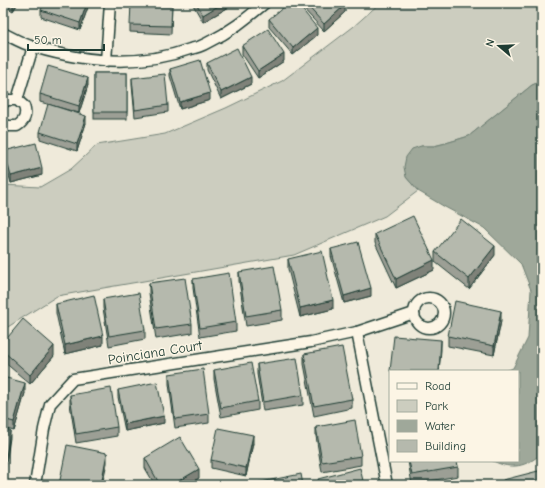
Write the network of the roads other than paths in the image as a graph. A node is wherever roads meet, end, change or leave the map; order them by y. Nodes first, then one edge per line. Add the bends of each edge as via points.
1 (110, 3) edge
2 (265, 3) edge
3 (3, 34) edge
4 (33, 47) junction
5 (106, 61) junction
6 (17, 100) junction
7 (3, 103) edge
8 (3, 123) edge
9 (414, 313) dead end
10 (357, 332) junction
11 (35, 485) edge
12 (387, 485) edge

1 - 5 street
2 - 5 street via 241,23 206,44 176,54 143,60
3 - 4 street
4 - 5 street
4 - 6 street
6 - 7 street via 7,100
6 - 8 street via 24,106 24,119 17,126
9 - 10 street, Poinciana Court
10 - 11 street, Poinciana Court via 311,342 73,379 50,404
10 - 12 street

